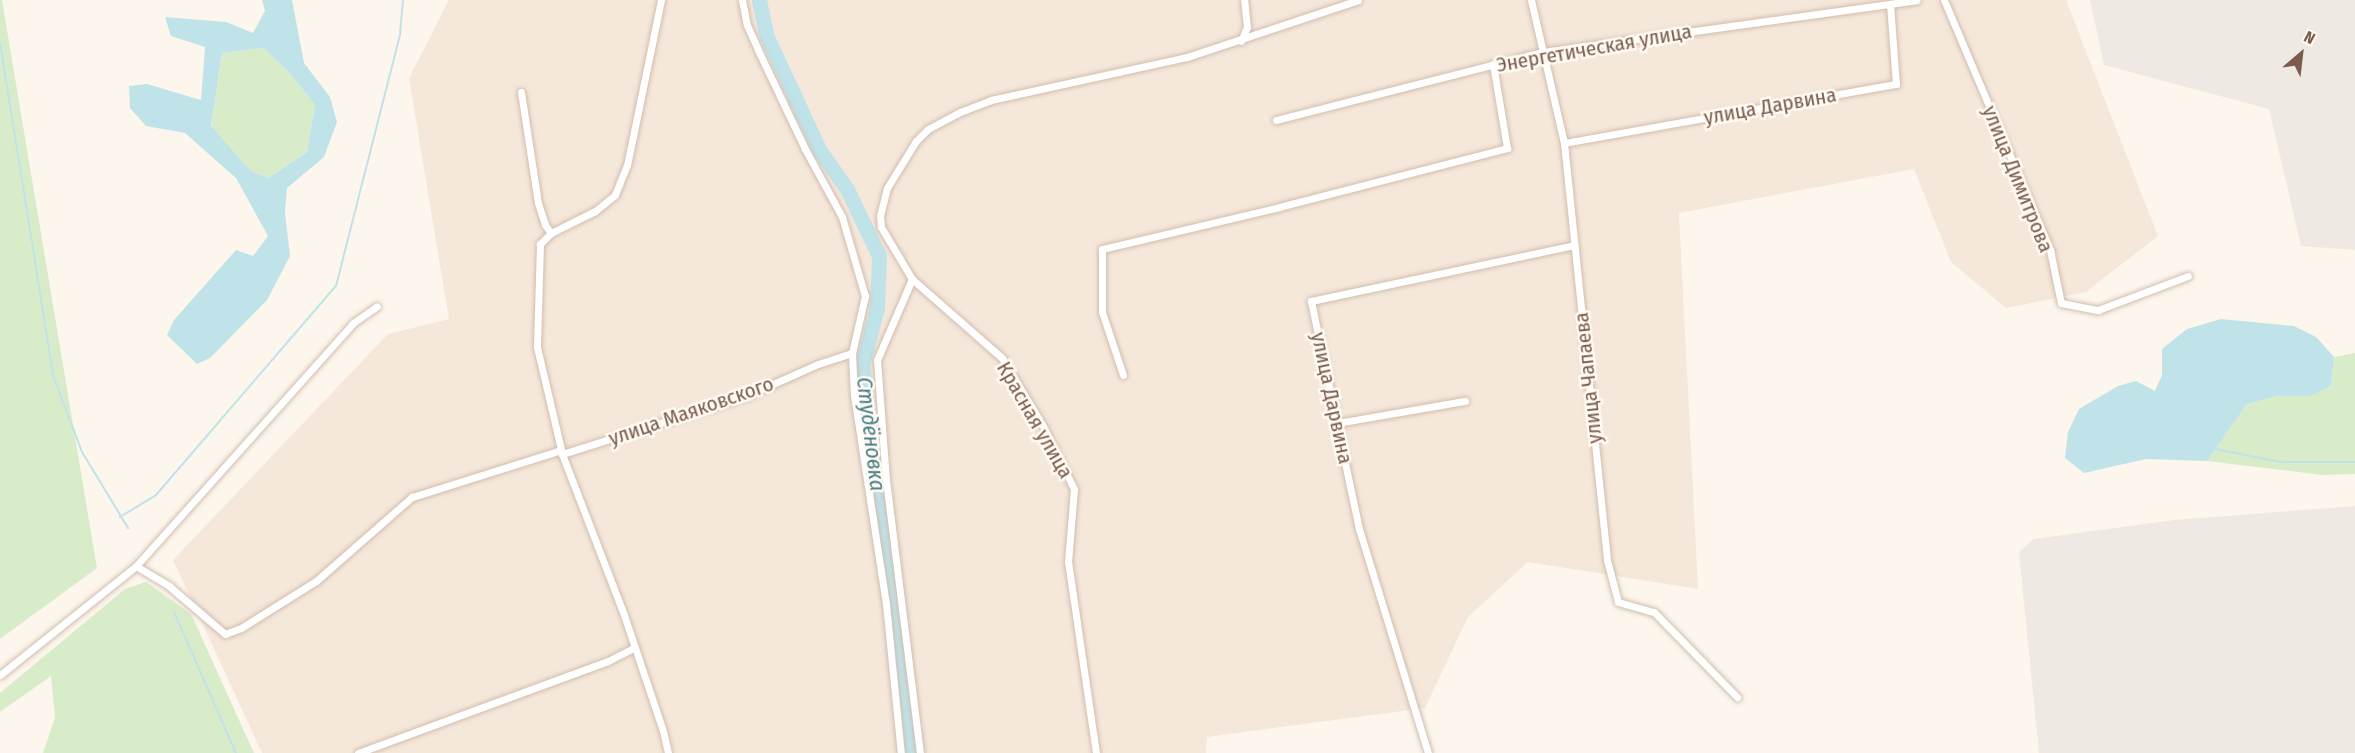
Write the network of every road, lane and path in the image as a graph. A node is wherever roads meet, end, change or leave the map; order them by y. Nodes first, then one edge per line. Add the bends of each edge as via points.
1 (661, 0) edge
2 (742, 0) edge
3 (1244, 0) edge
4 (1358, 0) edge
5 (1532, 0) edge
6 (1916, 0) edge
7 (1944, 0) edge
8 (1890, 4) junction
9 (1241, 41) junction
10 (1543, 52) junction
11 (1493, 64) junction
12 (521, 92) dead end
13 (1276, 120) dead end
14 (1564, 143) junction
15 (551, 232) junction
16 (1575, 245) junction
17 (2188, 276) dead end
18 (912, 279) junction
19 (377, 306) dead end
20 (852, 352) junction
21 (1123, 375) dead end
22 (1465, 401) dead end
23 (1337, 423) junction
24 (562, 452) junction
25 (136, 566) junction
26 (635, 647) junction
27 (0, 675) edge
28 (1737, 697) dead end
29 (358, 753) edge
30 (668, 753) edge
31 (901, 753) edge
32 (920, 753) edge
33 (1096, 753) edge
34 (1428, 753) edge

1 - 15 street via 627,165 615,195 595,211
2 - 20 street via 758,50 842,217 865,296
3 - 9 street via 1247,27
4 - 9 street, Красная улица
5 - 10 street, улица Чапаева
6 - 8 street, Энергетическая улица
7 - 17 street, улица Димитрова via 2050,250 2061,303 2098,310
8 - 10 street, Энергетическая улица
8 - 14 street, улица Дарвина via 1896,84
9 - 18 street, Красная улица via 1187,57 991,100 928,129 896,171 880,216 881,227
10 - 11 street, Энергетическая улица
10 - 14 street, улица Чапаева
11 - 13 street, Энергетическая улица
11 - 21 street via 1507,148 1102,249 1102,312
12 - 15 street via 538,203
14 - 16 street, улица Чапаева
15 - 24 street via 540,244 537,346
16 - 23 street, улица Дарвина via 1311,302
16 - 28 street, улица Чапаева via 1607,560 1618,602 1654,612
18 - 32 street via 877,360 886,480
18 - 33 street, Красная улица via 1002,358 1043,426 1074,489 1068,562
19 - 25 street via 353,323
20 - 24 street, улица Маяковского via 746,396
20 - 31 street via 854,394 886,604
22 - 23 street
23 - 34 street, улица Дарвина via 1359,529
24 - 25 street, улица Маяковского via 412,497 316,580 241,628 225,634 170,586
24 - 26 street
25 - 27 street
26 - 29 street via 608,661
26 - 30 street

